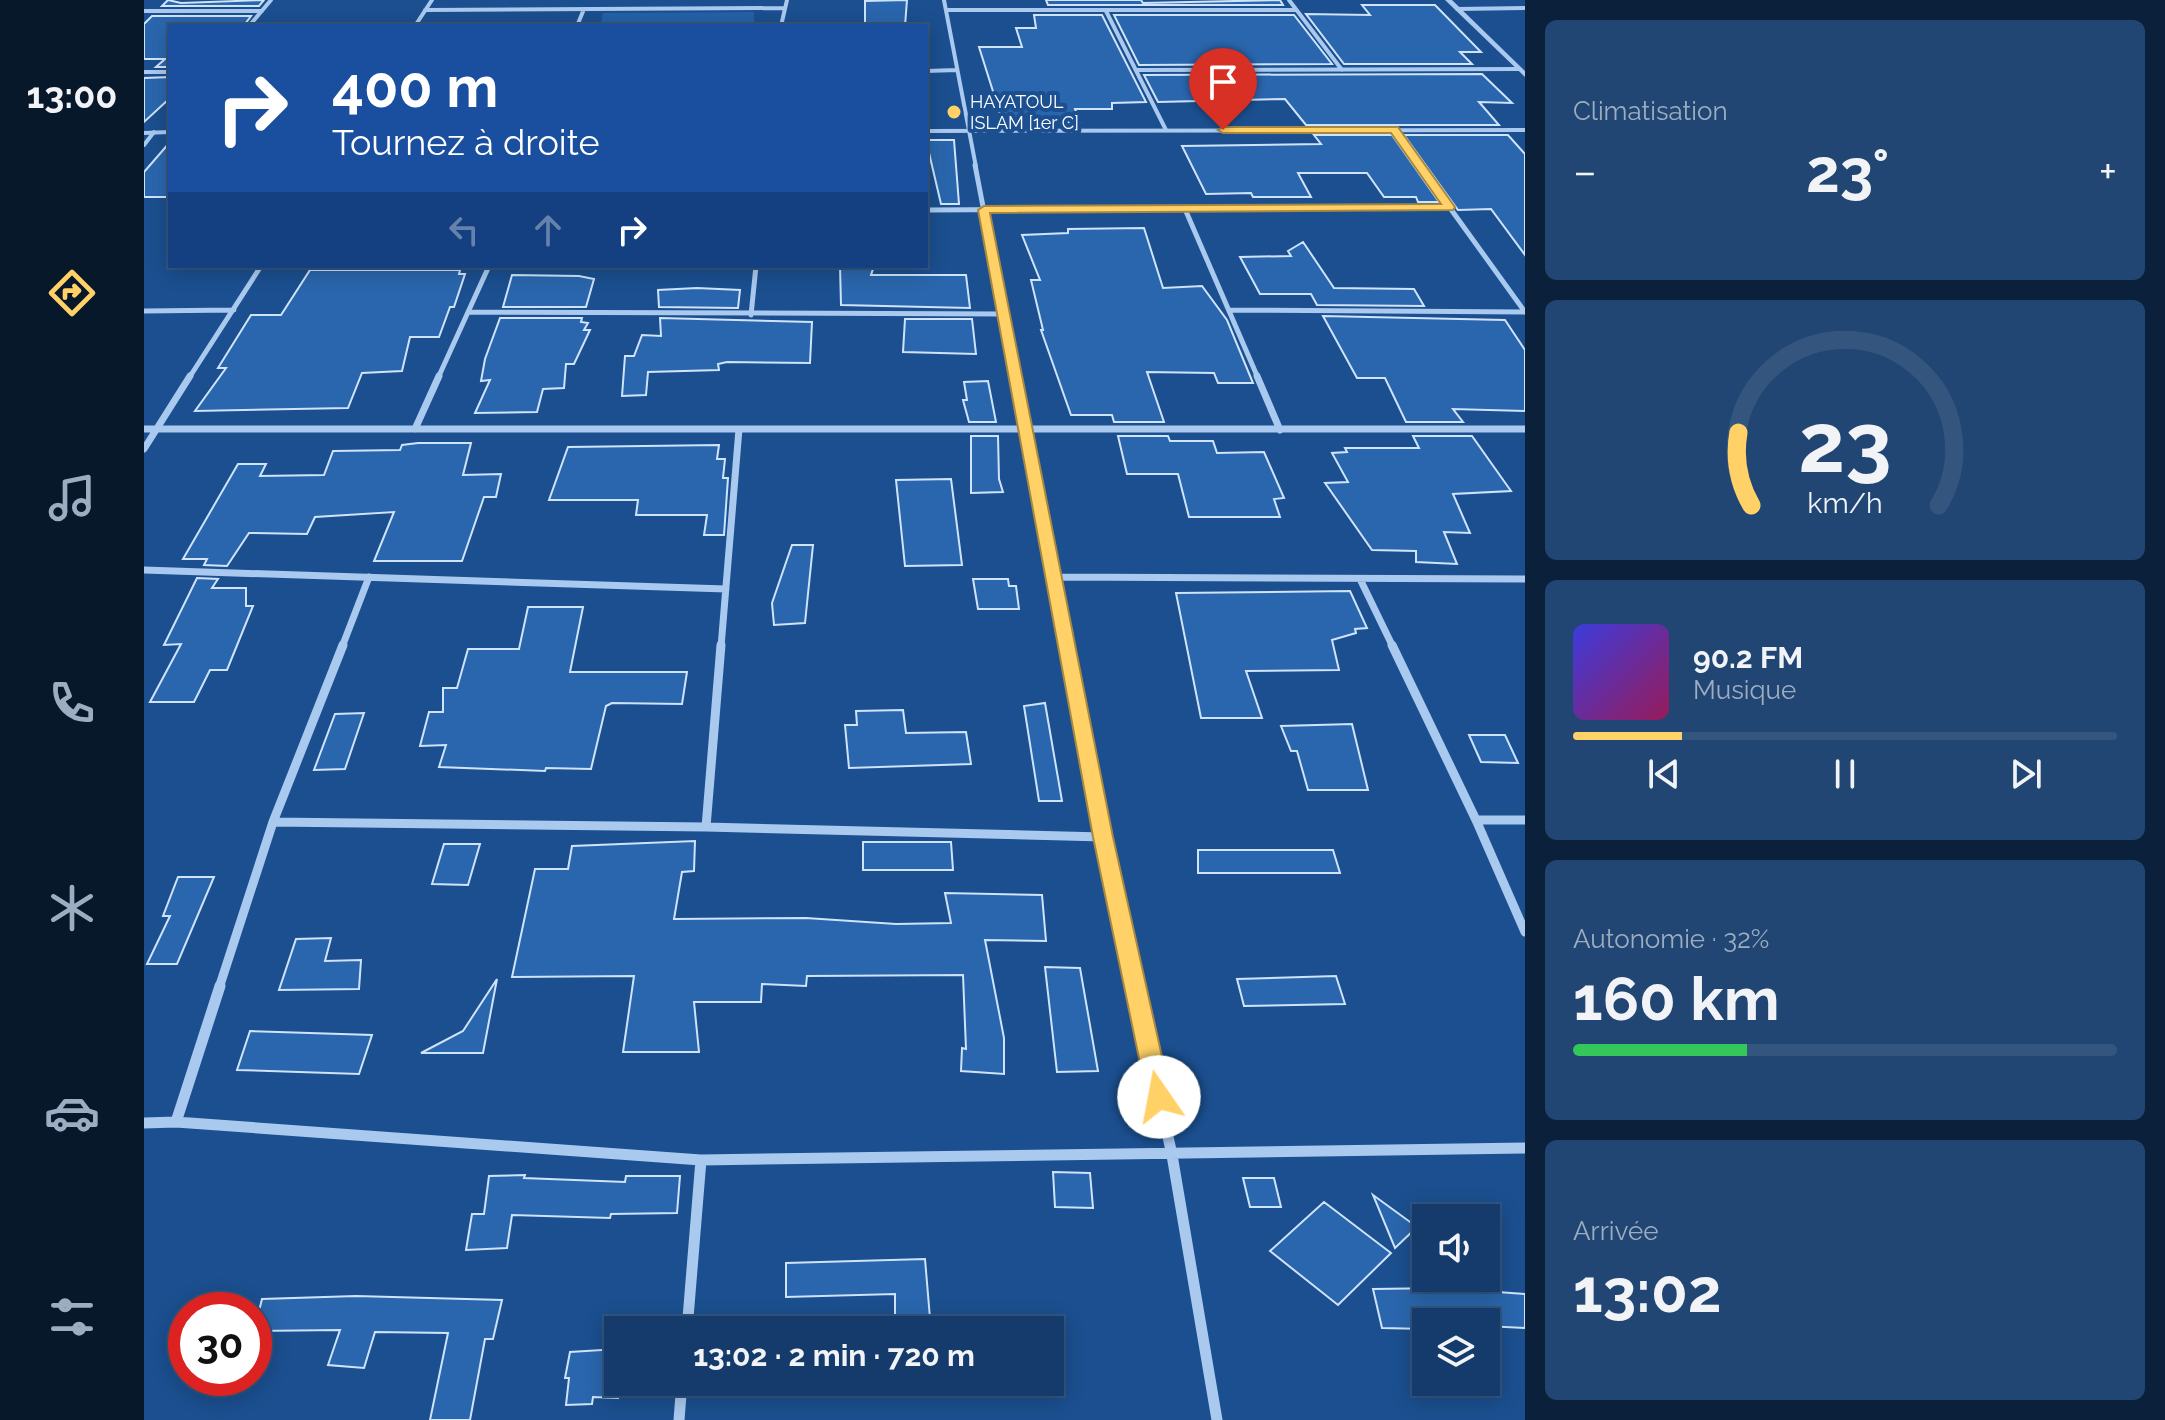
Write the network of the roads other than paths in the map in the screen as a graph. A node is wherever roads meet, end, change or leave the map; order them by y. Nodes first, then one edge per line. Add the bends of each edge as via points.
1 (271, 0) edge
2 (432, 0) edge
3 (787, 0) edge
4 (1289, 0) edge
5 (1448, 0) edge
6 (945, 5) edge
7 (785, 8) junction
8 (1525, 8) edge
9 (584, 9) junction
10 (1457, 9) junction
11 (425, 10) junction
12 (1296, 10) junction
13 (144, 11) edge
14 (262, 11) junction
15 (1106, 11) junction
16 (251, 24) edge
17 (416, 24) edge
18 (578, 24) edge
19 (781, 24) edge
20 (957, 70) junction
21 (1136, 70) junction
22 (1342, 70) junction
23 (928, 71) edge
24 (144, 72) edge
25 (168, 72) edge
26 (1522, 72) edge
27 (1166, 130) junction
28 (1394, 130) junction
29 (1525, 130) edge
30 (928, 131) edge
31 (969, 131) junction
32 (154, 132) junction
33 (168, 132) edge
34 (144, 133) edge
35 (144, 145) edge
36 (1449, 207) junction
37 (1185, 209) junction
38 (928, 210) edge
39 (984, 210) junction
40 (260, 268) edge
41 (488, 268) edge
42 (756, 268) edge
43 (234, 310) junction
44 (1229, 310) junction
45 (144, 311) edge
46 (468, 312) junction
47 (1525, 312) edge
48 (1004, 314) junction
49 (751, 315) junction
50 (144, 429) edge
51 (157, 429) junction
52 (415, 429) junction
53 (739, 429) junction
54 (1525, 429) edge
55 (1026, 430) junction
56 (1280, 430) junction
57 (144, 449) edge
58 (144, 570) edge
59 (369, 577) junction
60 (1054, 577) junction
61 (1360, 579) junction
62 (1525, 579) edge
63 (726, 589) junction
64 (1476, 820) junction
65 (1525, 820) edge
66 (273, 822) junction
67 (706, 827) junction
68 (1103, 837) junction
69 (1525, 932) edge
70 (176, 1122) junction
71 (144, 1123) edge
72 (1525, 1148) edge
73 (1172, 1155) junction
74 (701, 1160) junction
75 (688, 1316) edge
76 (681, 1396) edge
77 (679, 1420) edge
78 (1217, 1420) edge

1 - 14 street
2 - 11 street
3 - 7 street
4 - 12 street
5 - 10 street
6 - 15 street
6 - 20 street
7 - 9 street
7 - 19 street
8 - 10 street
9 - 11 street
9 - 18 street
10 - 26 street
11 - 17 street
12 - 15 street
12 - 22 street
13 - 14 street
14 - 16 street
15 - 21 street
20 - 23 street
20 - 31 street
21 - 22 street
21 - 27 street
22 - 26 street
24 - 25 street
27 - 28 street
27 - 31 street
28 - 29 street
28 - 36 street
30 - 31 street
31 - 39 street
32 - 33 street
32 - 34 street
32 - 35 street
36 - 37 street
36 - 47 street
37 - 39 street
37 - 44 street
38 - 39 street
39 - 48 street
40 - 43 street
41 - 46 street
42 - 49 street
43 - 45 street
43 - 51 street
44 - 47 street
44 - 56 street
46 - 49 street
46 - 52 street
48 - 49 street
48 - 55 street
50 - 51 street
51 - 52 street
51 - 57 street
52 - 53 street
53 - 55 street
53 - 63 street
54 - 56 street
55 - 56 street
55 - 60 street
58 - 59 street
59 - 63 street
59 - 66 street
60 - 61 street
60 - 68 street
61 - 62 street
61 - 64 street
63 - 67 street
64 - 65 street
64 - 69 street
66 - 67 street
66 - 70 street
67 - 68 street
68 - 73 street
70 - 71 street
70 - 74 street
72 - 73 street
73 - 74 street
73 - 78 street
74 - 75 street
76 - 77 street

